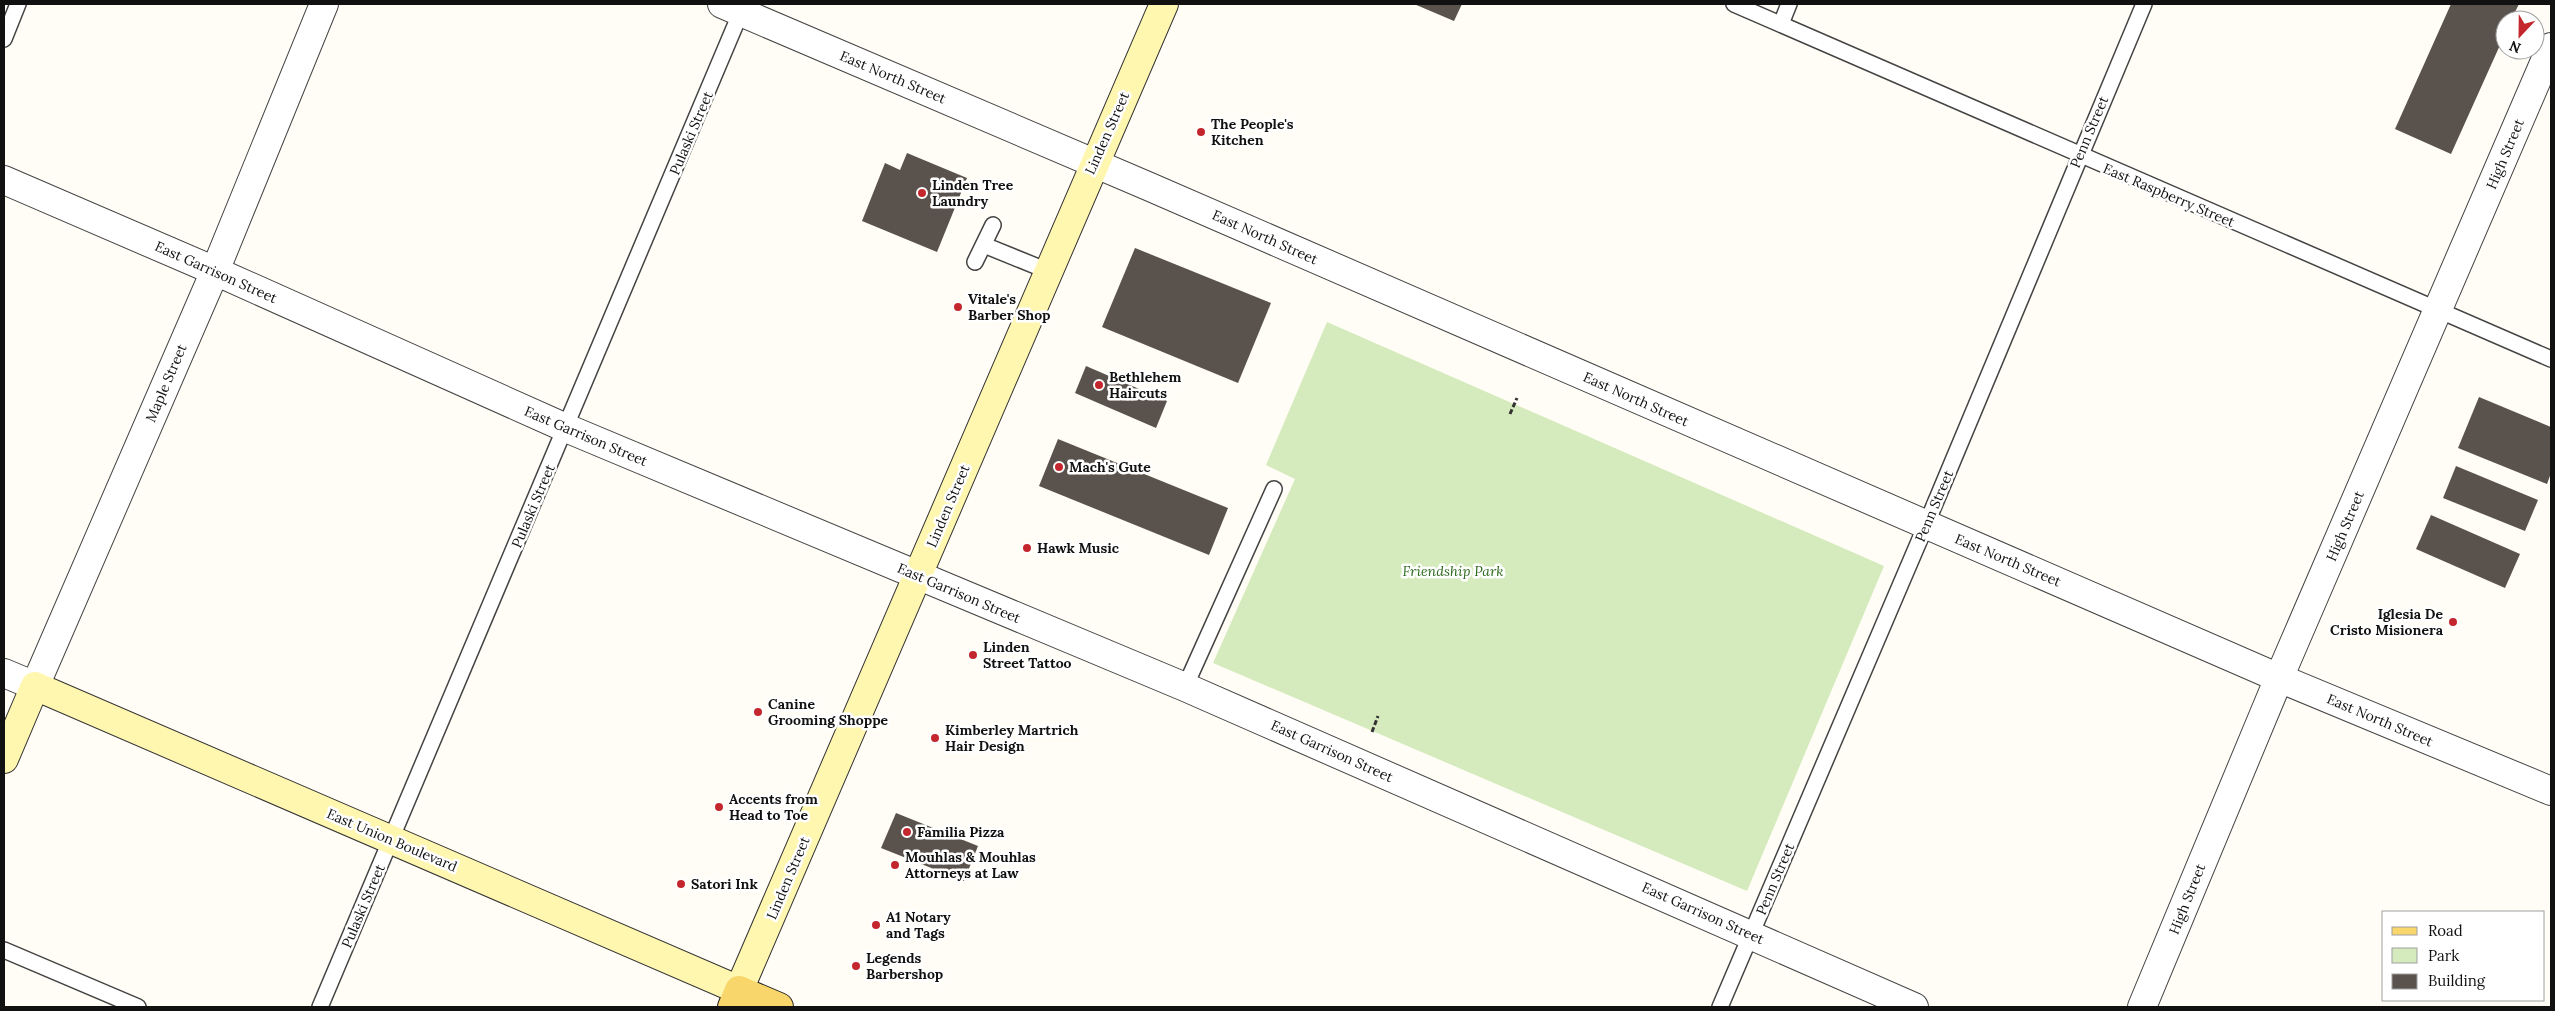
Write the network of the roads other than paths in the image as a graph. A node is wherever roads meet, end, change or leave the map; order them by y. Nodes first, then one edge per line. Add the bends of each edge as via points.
1 (18, 4) edge
2 (324, 4) edge
3 (1164, 4) edge
4 (1734, 4) edge
5 (1790, 4) edge
6 (2144, 4) edge
7 (736, 7) edge
8 (1781, 24) junction
9 (4, 39) edge
10 (2551, 46) edge
11 (2079, 156) junction
12 (1094, 163) junction
13 (4, 180) edge
14 (993, 225) dead end
15 (984, 244) junction
16 (975, 262) dead end
17 (215, 271) junction
18 (1048, 271) junction
19 (2438, 311) junction
20 (2551, 359) edge
21 (566, 428) junction
22 (1274, 489) dead end
23 (1926, 525) junction
24 (918, 576) junction
25 (4, 673) edge
26 (2279, 678) junction
27 (35, 686) junction
28 (1185, 687) junction
29 (4, 759) edge
30 (2551, 791) edge
31 (391, 839) junction
32 (1751, 934) junction
33 (4, 950) edge
34 (736, 999) edge
35 (138, 1007) edge
36 (320, 1007) edge
37 (779, 1007) edge
38 (1720, 1007) edge
39 (1914, 1007) edge
40 (2142, 1007) edge

1 - 9 lane
2 - 17 street, Maple Street
3 - 12 main road, Linden Street
4 - 8 lane, East Raspberry Street
5 - 8 lane
6 - 11 lane, Penn Street
7 - 12 street, East North Street
7 - 21 lane, Pulaski Street
8 - 11 lane, East Raspberry Street
10 - 19 street, High Street
11 - 19 lane, East Raspberry Street
11 - 23 lane, Penn Street
12 - 18 main road, Linden Street
12 - 23 street, East North Street
13 - 17 street, East Garrison Street
14 - 15 lane
15 - 16 lane
15 - 18 lane
17 - 21 street, East Garrison Street
17 - 27 street, Maple Street
18 - 24 main road, Linden Street
19 - 20 lane, East Raspberry Street
19 - 26 street, High Street
21 - 24 street, East Garrison Street
21 - 31 lane, Pulaski Street
22 - 28 lane
23 - 26 street, East North Street
23 - 32 lane, Penn Street
24 - 28 street, East Garrison Street
24 - 34 main road, Linden Street
25 - 27 street, East Union Boulevard
26 - 30 street, East North Street
26 - 40 street, High Street
27 - 29 main road, Maple Street
27 - 31 main road, East Union Boulevard
28 - 32 street, East Garrison Street
31 - 34 main road, East Union Boulevard
31 - 36 lane, Pulaski Street
32 - 38 lane, Penn Street
32 - 39 street, East Garrison Street
33 - 35 lane
34 - 37 main road, East Union Boulevard

